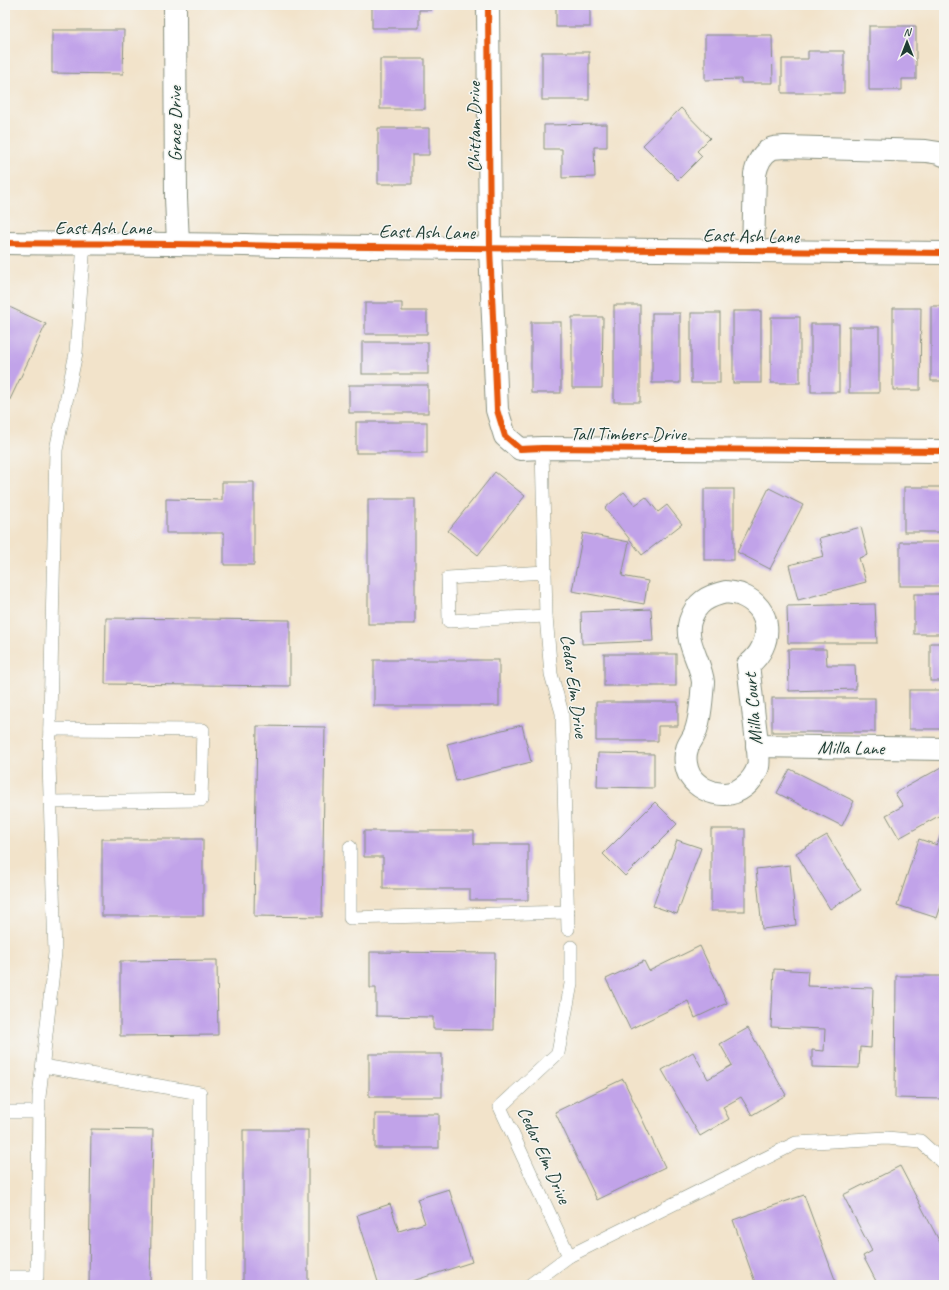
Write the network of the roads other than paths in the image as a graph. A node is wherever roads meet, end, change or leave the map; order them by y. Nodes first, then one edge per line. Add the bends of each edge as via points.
1 (174, 5) edge
2 (488, 5) edge
3 (944, 155) edge
4 (5, 242) edge
5 (84, 243) junction
6 (178, 243) junction
7 (490, 248) junction
8 (753, 251) junction
9 (944, 253) edge
10 (542, 448) junction
11 (944, 451) edge
12 (545, 572) junction
13 (546, 616) junction
14 (50, 728) junction
15 (757, 746) junction
16 (944, 749) edge
17 (50, 802) junction
18 (350, 847) dead end
19 (568, 912) junction
20 (568, 929) dead end
21 (570, 947) dead end
22 (43, 1066) junction
23 (5, 1112) edge
24 (39, 1112) junction
25 (944, 1163) edge
26 (569, 1256) junction
27 (5, 1277) edge
28 (200, 1285) edge
29 (530, 1285) edge

1 - 6 street, Grace Drive
2 - 7 street, Chittam Drive
3 - 8 street via 926,151 784,147 771,149 757,164 754,174
4 - 5 street, East Ash Lane
5 - 6 street, East Ash Lane
5 - 14 lane via 76,353 56,450
6 - 7 street, East Ash Lane
7 - 8 street, East Ash Lane
7 - 10 street, Tall Timbers Drive via 497,410 505,436 520,449
8 - 9 street, East Ash Lane
10 - 11 street, Tall Timbers Drive
10 - 12 lane, Cedar Elm Drive
12 - 13 lane, Cedar Elm Drive
12 - 13 lane via 448,578 449,622
13 - 19 lane, Cedar Elm Drive via 551,674 562,713
14 - 17 lane
14 - 17 lane via 203,730 201,800
15 - 15 street, Milla Court via 748,665 763,648 767,630 764,618 751,600 740,594 726,592 714,595 700,604 690,622 689,636 703,682 695,733 686,750 686,766 698,785 715,794 736,792 750,782 758,766
15 - 16 street, Milla Lane
17 - 22 lane via 55,953
18 - 19 lane via 350,918
19 - 20 lane, Cedar Elm Drive
21 - 26 lane, Cedar Elm Drive via 571,984 558,1053 500,1107
22 - 24 lane
22 - 28 lane via 200,1093
23 - 24 lane
24 - 27 lane via 37,1277
25 - 26 lane via 920,1141 887,1138 796,1142
26 - 29 lane

